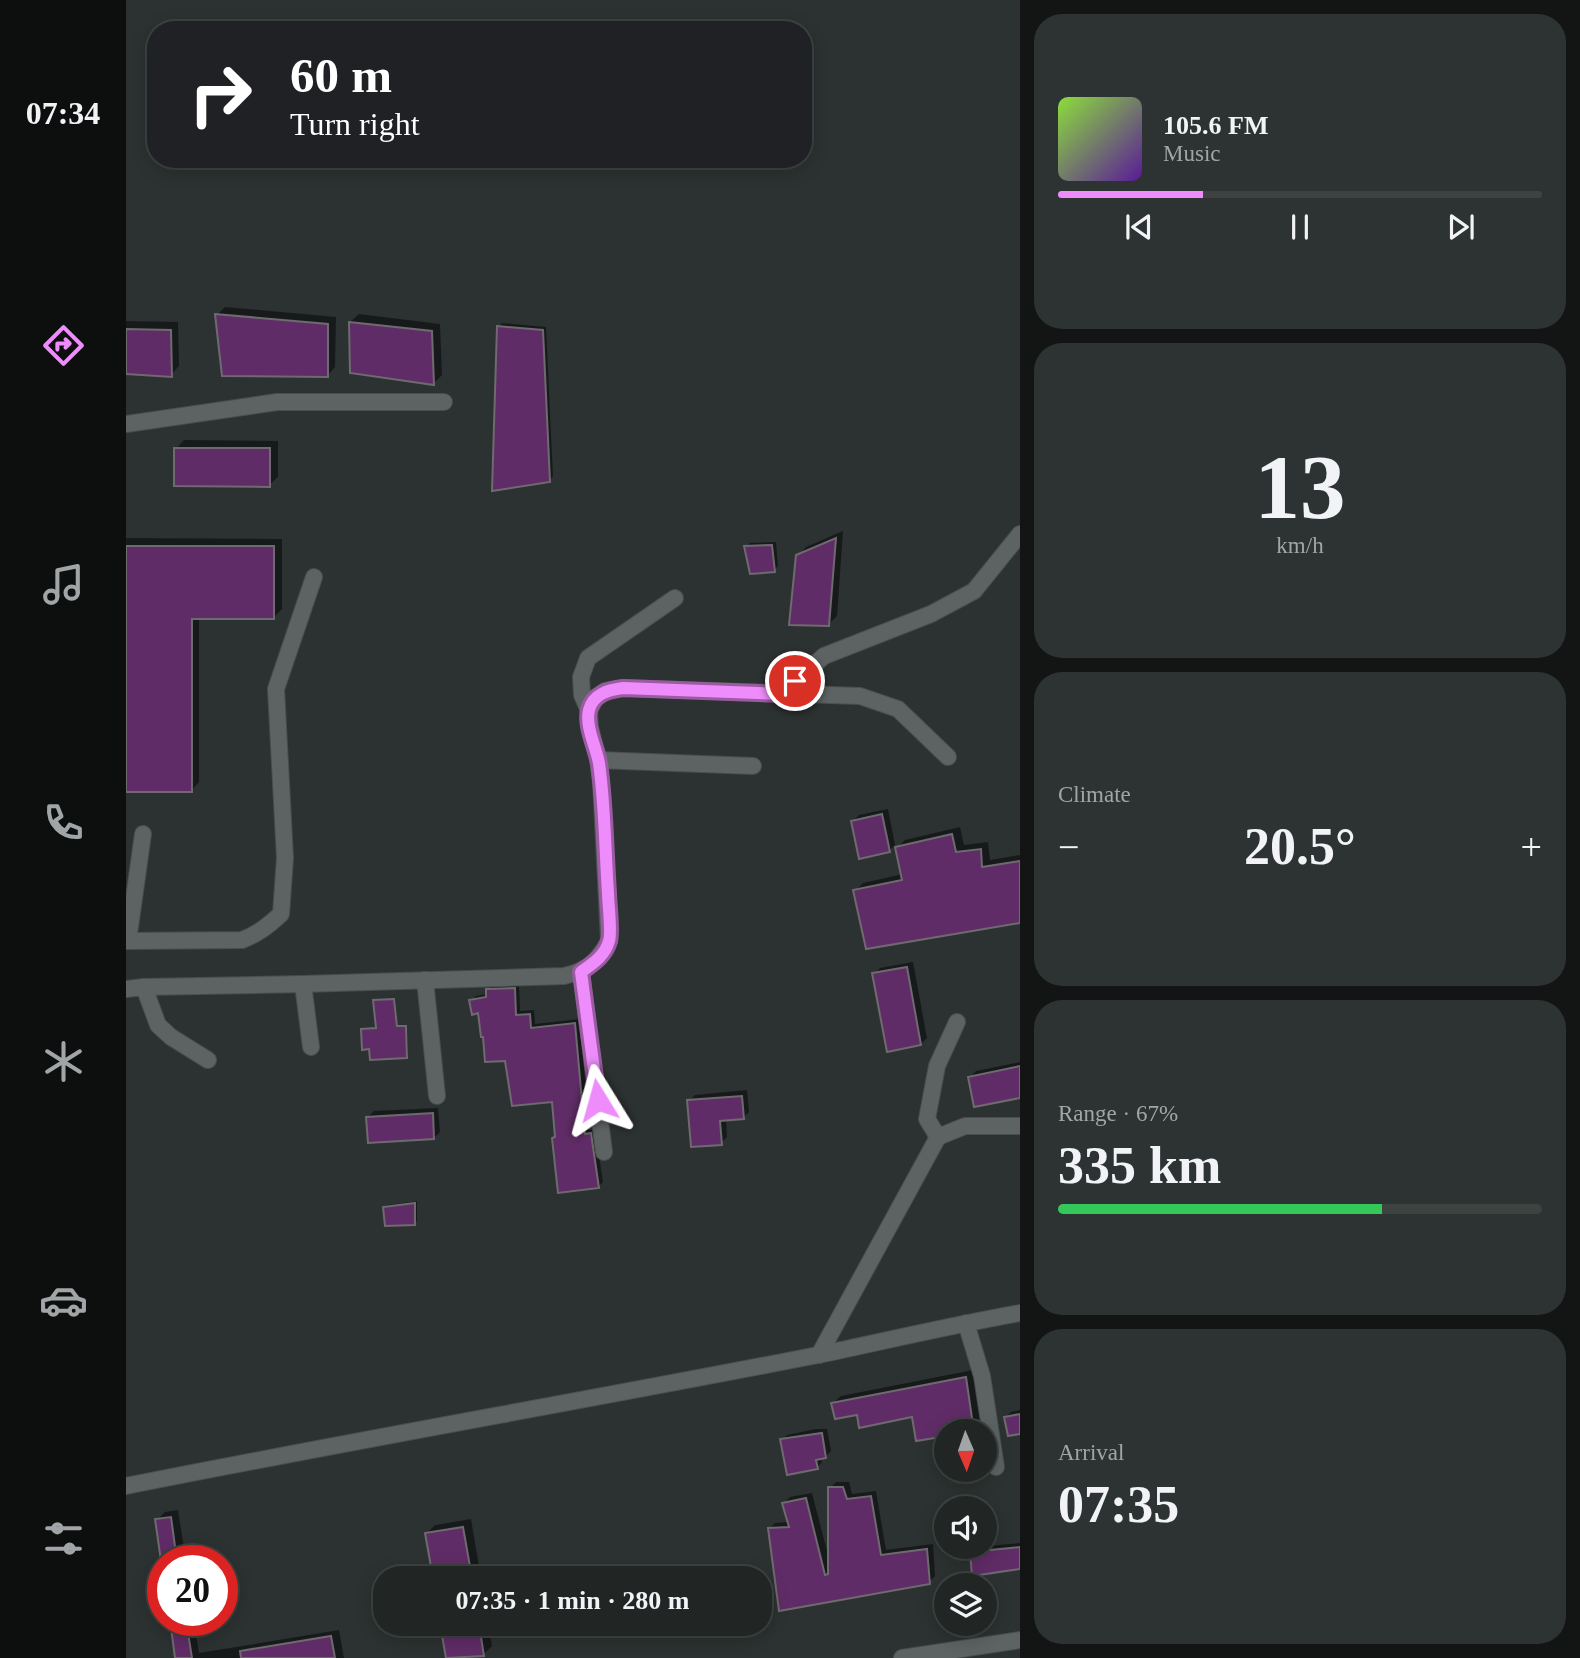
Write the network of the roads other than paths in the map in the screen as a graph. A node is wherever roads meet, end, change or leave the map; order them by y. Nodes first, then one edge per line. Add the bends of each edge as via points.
1 (444, 402) dead end
2 (126, 424) edge
3 (1020, 534) edge
4 (314, 577) dead end
5 (676, 598) dead end
6 (781, 694) junction
7 (589, 711) junction
8 (948, 757) dead end
9 (598, 760) junction
10 (753, 766) dead end
11 (144, 834) dead end
12 (127, 941) edge
13 (581, 972) junction
14 (425, 980) junction
15 (303, 984) junction
16 (144, 987) junction
17 (126, 989) edge
18 (957, 1022) dead end
19 (311, 1046) dead end
20 (208, 1060) dead end
21 (437, 1096) dead end
22 (1020, 1126) edge
23 (938, 1137) junction
24 (604, 1152) dead end
25 (1020, 1313) edge
26 (966, 1323) junction
27 (819, 1354) junction
28 (989, 1419) edge
29 (126, 1486) edge
30 (1020, 1640) edge
31 (902, 1658) edge

1 - 2 lane via 276,402
3 - 6 lane via 974,591 931,614 824,656
4 - 12 lane via 276,689 285,858 281,914 242,940
5 - 7 lane via 588,658 581,677
6 - 7 lane via 623,688 605,691
6 - 8 lane via 860,696 898,709
7 - 9 lane
9 - 10 lane
9 - 13 lane via 609,941 598,960
11 - 12 lane
13 - 14 lane
13 - 24 lane
14 - 15 lane
14 - 21 lane
15 - 16 lane
15 - 19 lane
16 - 17 lane
16 - 20 lane via 158,1025
18 - 23 lane via 936,1066 932,1087 927,1119
22 - 23 lane via 965,1126
23 - 27 lane
25 - 26 lane
26 - 27 lane
26 - 28 lane
27 - 29 lane
30 - 31 lane

